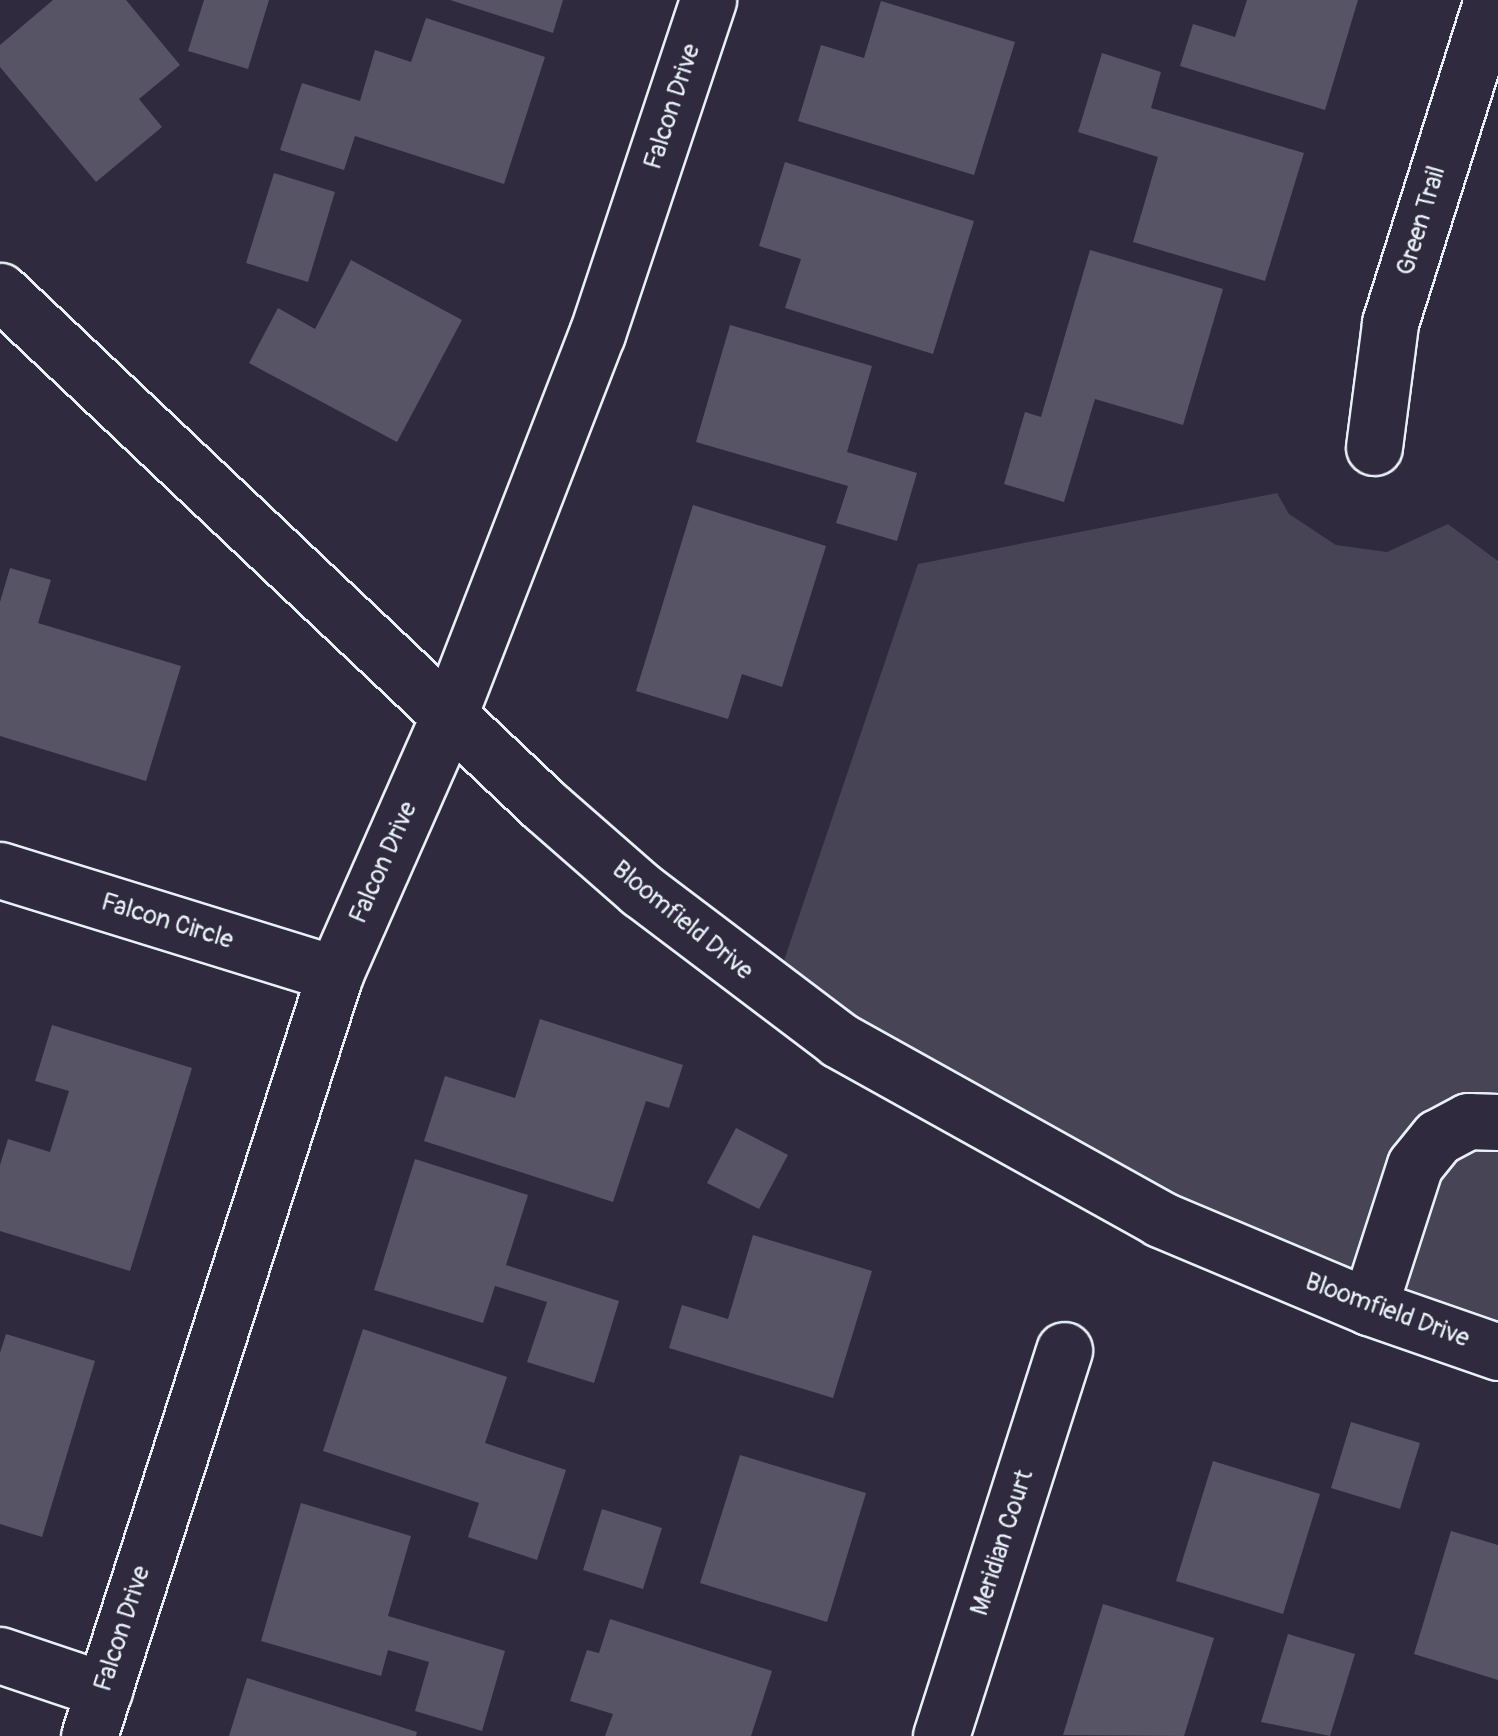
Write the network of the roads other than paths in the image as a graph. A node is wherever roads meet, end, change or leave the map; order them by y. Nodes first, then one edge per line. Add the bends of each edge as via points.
1 (708, 0) edge
2 (1492, 0) edge
3 (0, 291) edge
4 (1374, 447) dead end
5 (449, 715) junction
6 (0, 870) edge
7 (334, 974) junction
8 (1498, 1122) edge
9 (1369, 1308) junction
10 (1064, 1350) dead end
11 (1498, 1352) edge
12 (0, 1655) edge
13 (96, 1713) edge
14 (941, 1736) edge

1 - 5 street, Falcon Drive via 597,334
2 - 4 street, Green Trail via 1390,323
3 - 5 street, Bloomfield Drive
5 - 7 street, Falcon Drive
5 - 9 street, Bloomfield Drive via 641,890 838,1040 1160,1219
6 - 7 street, Falcon Circle
7 - 13 street, Falcon Drive
8 - 9 street via 1468,1121 1438,1138 1415,1164
9 - 11 street, Bloomfield Drive
10 - 14 street, Meridian Court
12 - 13 street

